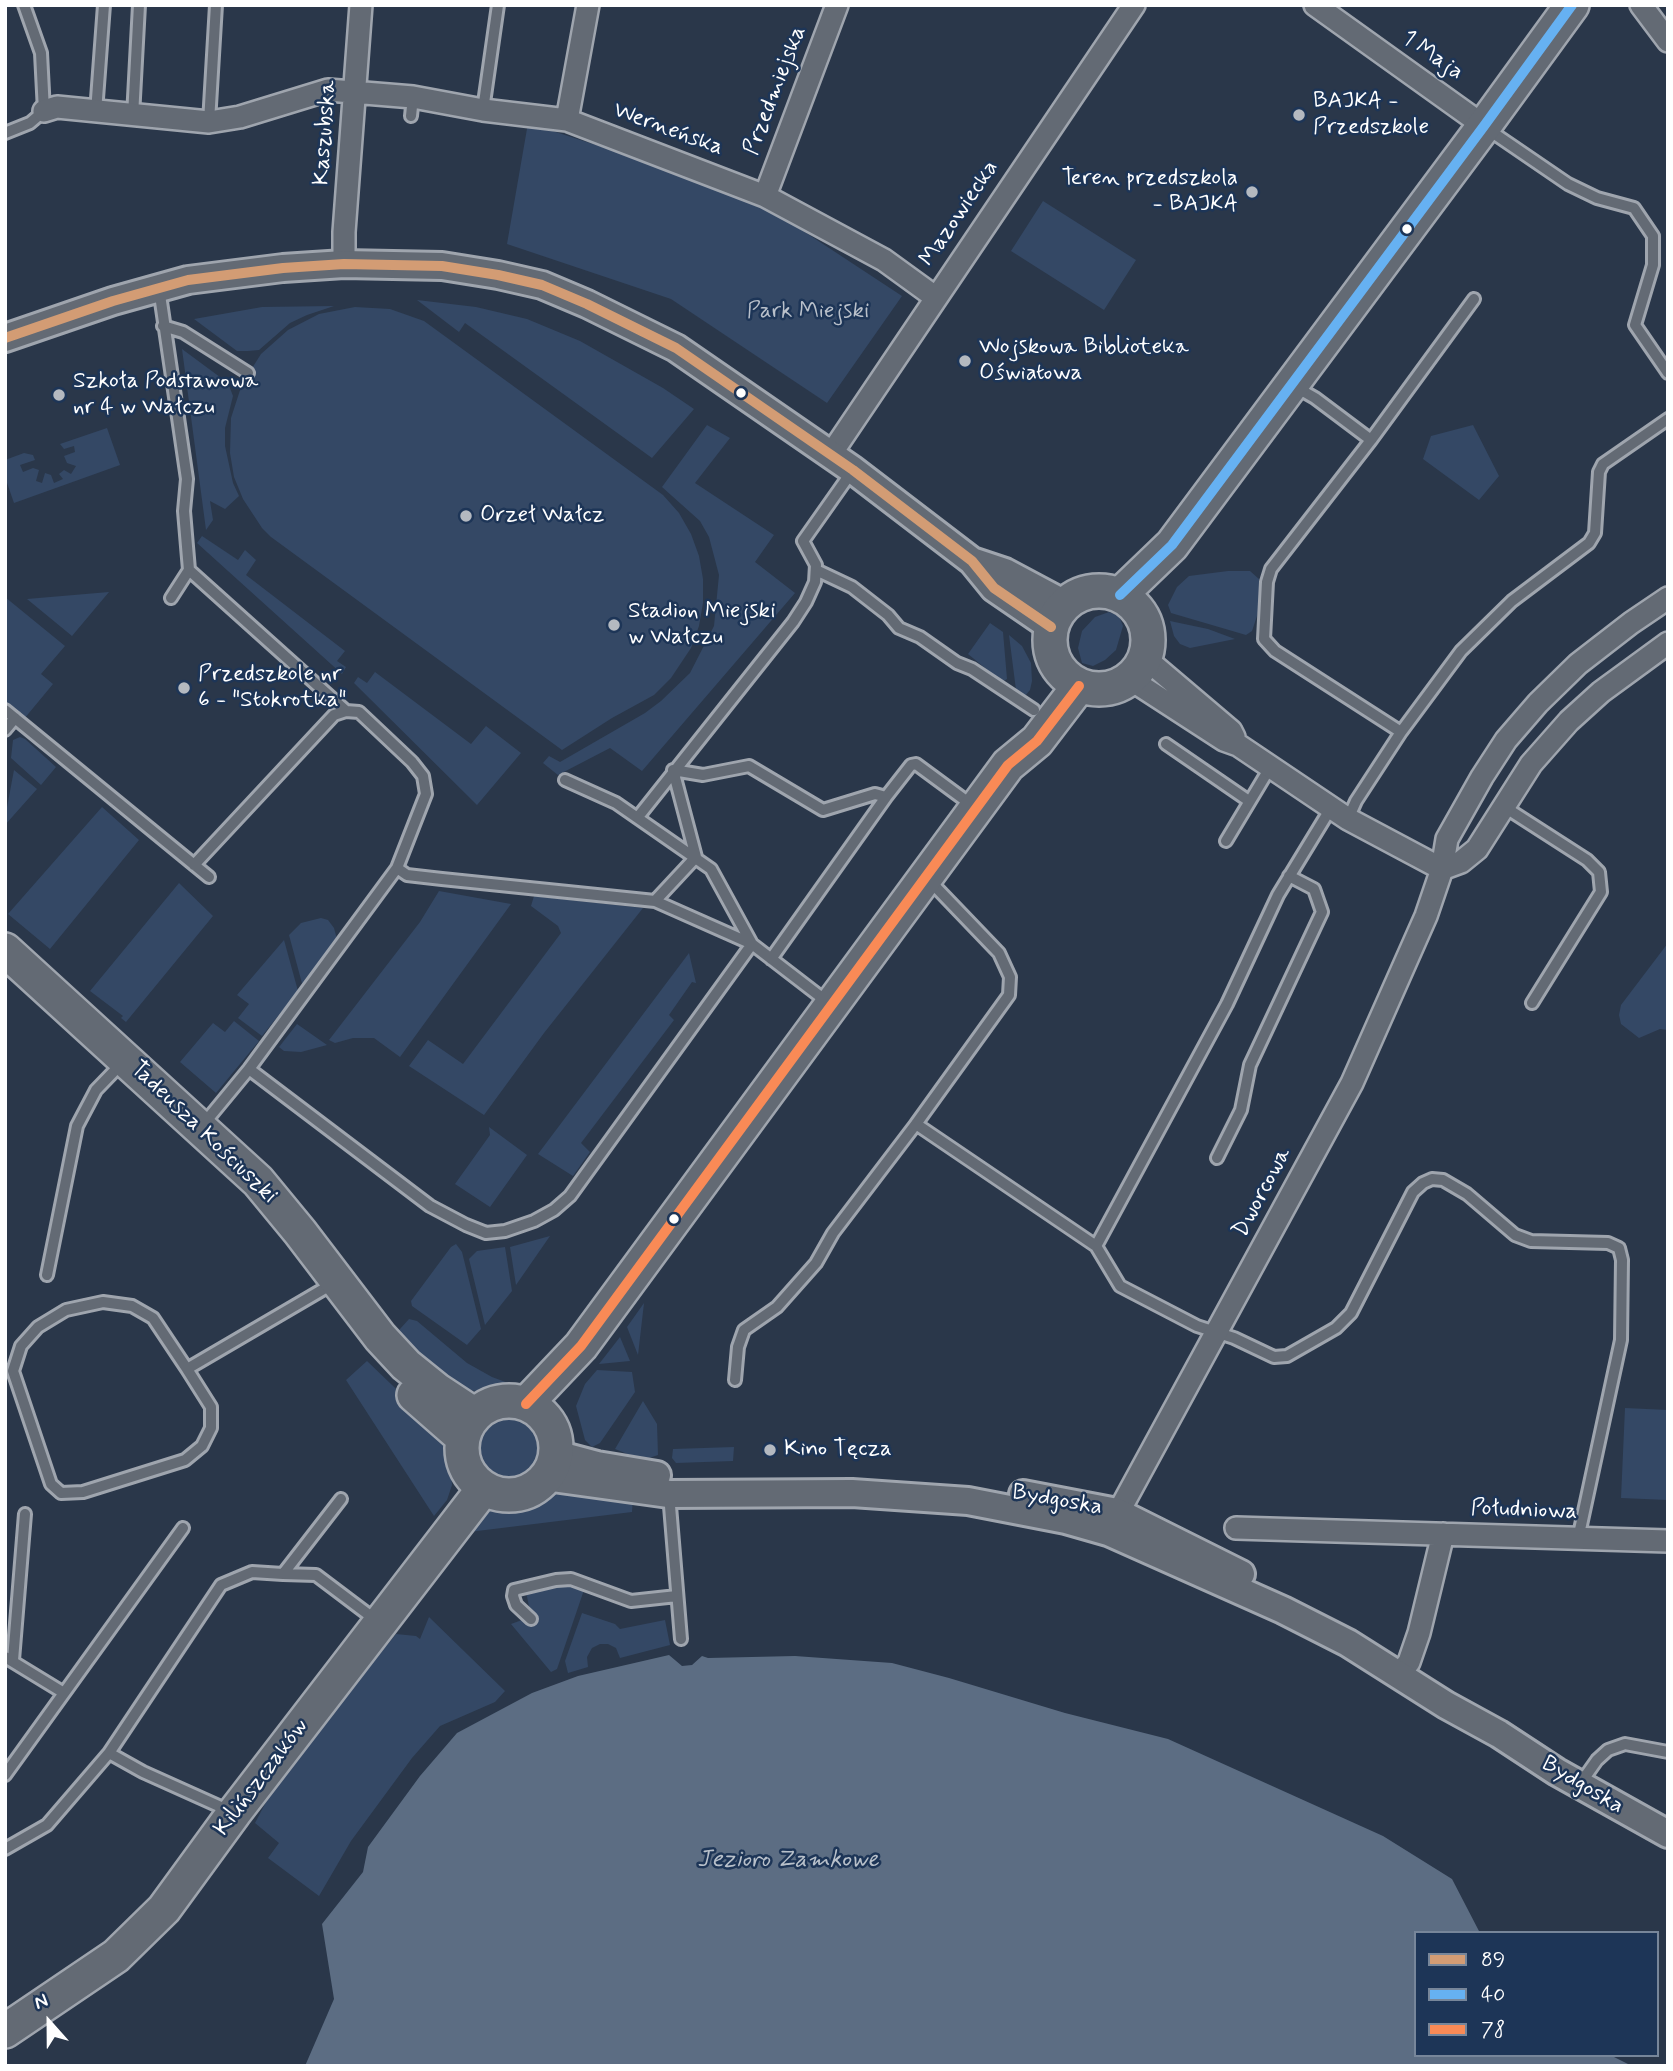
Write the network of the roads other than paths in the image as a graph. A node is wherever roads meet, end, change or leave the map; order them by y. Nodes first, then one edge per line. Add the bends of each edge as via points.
1 (24, 5) edge
2 (104, 5) edge
3 (139, 5) edge
4 (216, 5) edge
5 (360, 5) edge
6 (498, 5) edge
7 (588, 5) edge
8 (837, 5) edge
9 (1134, 5) edge
10 (1315, 5) edge
11 (1572, 5) edge
12 (1641, 5) edge
13 (1668, 41) edge
14 (355, 91) junction
15 (483, 110) junction
16 (44, 111) junction
17 (115, 114) junction
18 (567, 120) junction
19 (209, 122) junction
20 (1484, 126) junction
21 (5, 133) edge
22 (765, 196) junction
23 (344, 264) junction
24 (159, 288) junction
25 (936, 297) junction
26 (1474, 299) dead end
27 (163, 326) junction
28 (5, 338) edge
29 (248, 373) dead end
30 (1668, 373) edge
31 (1292, 385) junction
32 (1668, 419) edge
33 (1371, 440) junction
34 (831, 454) junction
35 (853, 470) junction
36 (816, 569) junction
37 (189, 570) junction
38 (171, 598) dead end
39 (1668, 598) edge
40 (1129, 603) junction
41 (1058, 615) junction
42 (1668, 643) edge
43 (1578, 664) junction
44 (1138, 668) junction
45 (1070, 679) junction
46 (1601, 692) junction
47 (1034, 709) junction
48 (5, 710) edge
49 (346, 711) junction
50 (15, 718) junction
51 (5, 730) edge
52 (1401, 732) junction
53 (1166, 744) dead end
54 (1008, 765) junction
55 (1271, 766) junction
56 (673, 771) junction
57 (565, 779) dead end
58 (886, 797) junction
59 (1249, 801) junction
60 (1503, 806) junction
61 (977, 809) junction
62 (1340, 814) junction
63 (638, 817) junction
64 (1226, 841) dead end
65 (696, 857) junction
66 (194, 865) junction
67 (397, 868) junction
68 (1442, 869) junction
69 (1289, 876) junction
70 (209, 877) dead end
71 (927, 878) junction
72 (655, 901) junction
73 (752, 944) junction
74 (771, 959) junction
75 (9, 962) edge
76 (1532, 1003) dead end
77 (832, 1005) junction
78 (120, 1065) junction
79 (249, 1069) junction
80 (916, 1124) junction
81 (201, 1128) junction
82 (1217, 1158) dead end
83 (1097, 1246) junction
84 (47, 1275) dead end
85 (328, 1287) junction
86 (1218, 1332) junction
87 (187, 1369) junction
88 (735, 1380) dead end
89 (535, 1410) junction
90 (469, 1426) junction
91 (551, 1465) junction
92 (484, 1488) junction
93 (669, 1494) junction
94 (341, 1499) dead end
95 (25, 1514) dead end
96 (1113, 1522) junction
97 (183, 1528) dead end
98 (1236, 1528) dead end
99 (1443, 1534) junction
100 (1578, 1539) junction
101 (1668, 1541) edge
102 (283, 1574) junction
103 (677, 1597) junction
104 (531, 1619) dead end
105 (381, 1623) junction
106 (681, 1639) dead end
107 (9, 1658) edge
108 (1404, 1668) junction
109 (65, 1693) junction
110 (1668, 1752) edge
111 (109, 1753) junction
112 (5, 1775) edge
113 (1579, 1785) junction
114 (234, 1814) junction
115 (1668, 1835) edge
116 (5, 1849) edge
117 (5, 2031) edge

1 - 16 lane via 41,53
2 - 17 lane
3 - 17 lane
4 - 19 lane
5 - 14 street, Kaszubska
6 - 15 lane
7 - 18 street
8 - 22 street, Przedmiejska
9 - 25 street, Mazowiecka
10 - 20 street, 1 Maja
11 - 20 main road
12 - 13 street
14 - 15 street, Werneńska via 412,107
14 - 19 street, Werneńska via 328,90
14 - 23 street, Kaszubska
15 - 18 street, Werneńska
16 - 17 street, Werneńska via 57,107
16 - 21 lane via 30,123
17 - 19 street, Werneńska
18 - 22 street, Werneńska
20 - 30 lane via 1568,184 1634,208 1653,236 1653,265 1635,325
20 - 31 main road
22 - 25 street, Werneńska via 884,260
23 - 24 street via 217,275
23 - 34 street via 442,266 542,285 676,348
24 - 27 lane
24 - 28 street
25 - 34 street, Mazowiecka
26 - 33 lane
27 - 29 lane via 183,332
27 - 37 lane via 187,479 184,510
31 - 33 lane
31 - 40 main road
32 - 52 lane via 1603,464 1595,533 1589,543 1512,601 1461,651
33 - 52 lane via 1271,569 1264,639
34 - 35 street
35 - 36 lane via 803,541
35 - 41 street via 972,561 1005,572
36 - 47 lane via 852,587 899,628
36 - 56 lane via 815,582 793,622
37 - 38 lane
37 - 49 lane
39 - 43 street, Dworcowa
40 - 41 main road via 1101,591 1081,594
40 - 44 main road via 1146,626
41 - 45 main road via 1049,642 1052,658
42 - 46 street
43 - 46 street
43 - 68 street, Dworcowa via 1506,740 1482,776 1447,839
44 - 45 main road via 1114,687 1096,690
44 - 55 street via 1224,740
45 - 47 main road
45 - 54 main road via 1037,741
46 - 60 street via 1547,744
47 - 54 main road via 1020,729
48 - 50 lane
49 - 66 lane via 334,716
49 - 67 lane via 359,712 423,776 426,794
50 - 51 lane
50 - 66 lane
52 - 62 lane via 1356,801
53 - 59 lane
54 - 61 main road
55 - 59 lane
55 - 62 street
56 - 58 lane via 703,775 749,766 823,810 875,794
56 - 63 lane
56 - 65 lane
57 - 63 lane
58 - 61 lane via 916,764
58 - 74 lane
59 - 64 lane
60 - 68 street via 1477,849
60 - 76 lane via 1599,872 1601,892
61 - 71 main road
62 - 68 street
62 - 69 lane
63 - 65 lane
65 - 72 lane
65 - 73 lane via 711,869
66 - 70 lane
67 - 72 lane via 407,875 430,878
67 - 79 lane
68 - 86 street, Dworcowa via 1352,1083
69 - 82 lane via 1314,889 1322,912 1250,1065 1241,1110
69 - 83 lane via 1227,1004
71 - 77 main road
71 - 80 lane via 999,953 1010,977 1009,995
72 - 73 lane
73 - 74 lane
73 - 79 lane via 570,1196 534,1221 505,1231 486,1233 430,1206
74 - 77 lane
75 - 78 main road, Tadeusza Kościuszki
77 - 89 main road
78 - 81 main road, Tadeusza Kościuszki
78 - 84 lane via 96,1090 77,1126
78 - 85 main road, Tadeusza Kościuszki via 254,1199
79 - 81 lane
80 - 83 lane
80 - 88 lane via 833,1233 816,1264 777,1307 744,1330
81 - 85 main road, Tadeusza Kościuszki via 276,1202
83 - 86 lane via 1120,1286
85 - 87 lane
85 - 90 main road, Tadeusza Kościuszki
86 - 96 street, Dworcowa
86 - 100 lane via 1274,1357 1287,1356 1336,1328 1351,1313 1413,1192 1432,1179 1467,1194 1515,1235 1531,1241 1608,1243 1619,1248 1621,1340
87 - 87 lane via 153,1318 132,1306 103,1302 66,1310 38,1327 21,1346 13,1371 51,1484 61,1493 83,1492 185,1460 202,1446 211,1428 211,1407
89 - 90 main road via 513,1401 499,1402 486,1406
89 - 91 main road via 552,1427 556,1440
90 - 92 main road via 463,1461
91 - 92 main road via 536,1487 524,1493 497,1494
91 - 93 street, Bydgoska
91 - 96 street, Bydgoska via 643,1474 850,1477 971,1486 1072,1502
92 - 105 main road, Kilińszczaków
93 - 96 street, Bydgoska via 852,1493 968,1501 1066,1520
93 - 103 lane
94 - 102 lane
95 - 107 lane
96 - 108 street, Bydgoska via 1356,1630
97 - 109 lane
98 - 99 street
99 - 100 street, Południowa
99 - 108 street, Południowa via 1419,1633
100 - 101 street, Południowa
102 - 105 lane via 316,1575
102 - 111 lane via 252,1572 221,1585
103 - 104 lane via 631,1601 571,1579 556,1580 514,1590 516,1605
103 - 106 lane
105 - 114 main road, Kilińszczaków
107 - 109 lane
108 - 113 street, Bydgoska
109 - 112 lane
110 - 113 lane via 1625,1744 1608,1750
111 - 114 lane
111 - 116 lane via 47,1825
113 - 115 street, Bydgoska
114 - 117 main road, Kilińszczaków via 164,1909 116,1956

